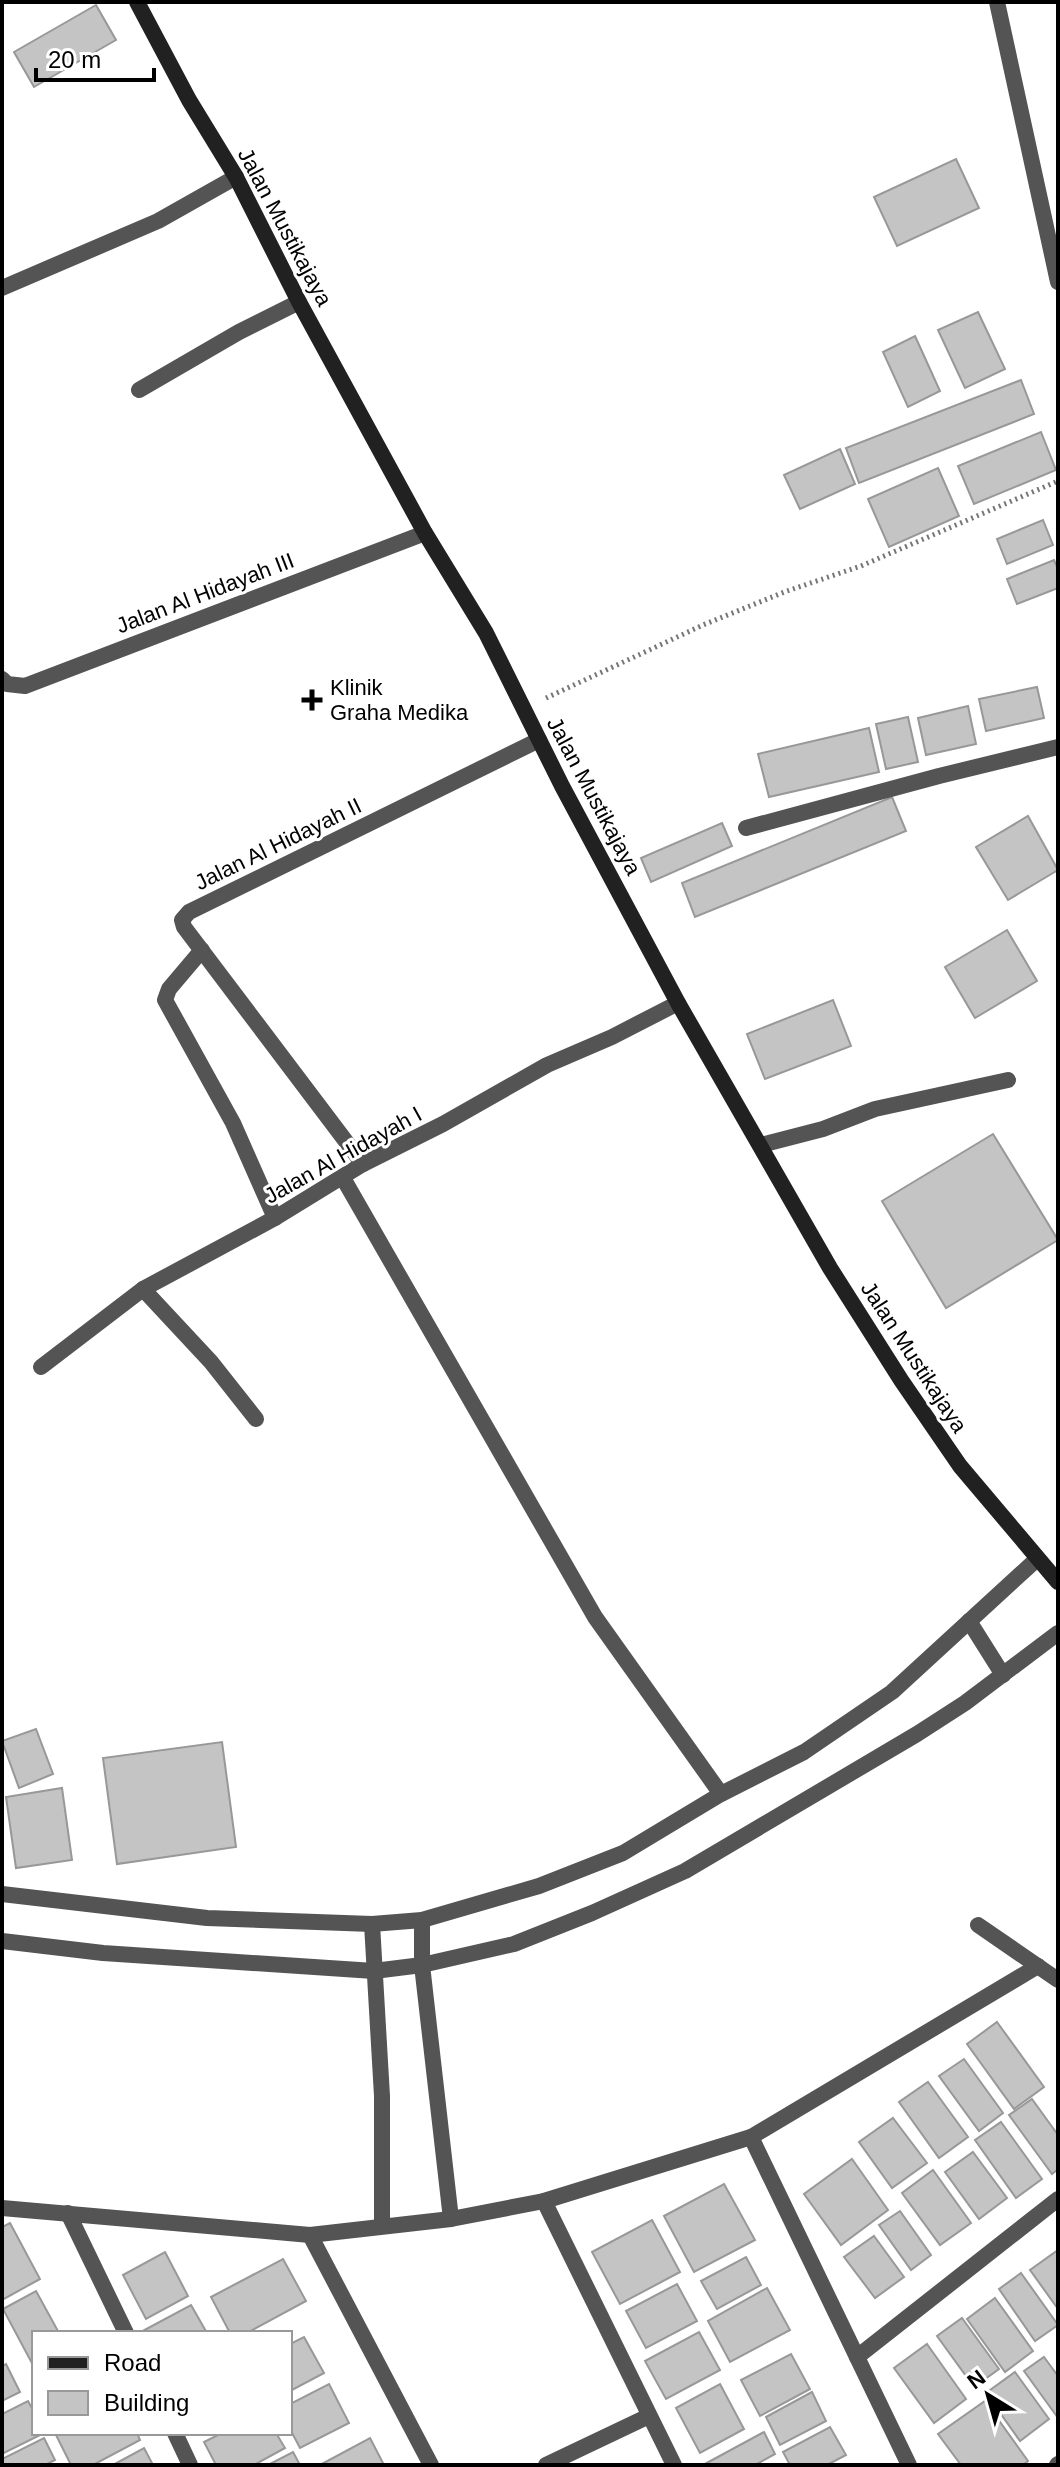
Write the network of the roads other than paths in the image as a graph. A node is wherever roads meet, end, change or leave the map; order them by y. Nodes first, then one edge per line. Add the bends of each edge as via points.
1 (137, 2) edge
2 (997, 2) edge
3 (236, 177) junction
4 (1058, 282) edge
5 (2, 288) edge
6 (299, 302) junction
7 (139, 390) dead end
8 (425, 533) junction
9 (2, 679) edge
10 (539, 740) junction
11 (1058, 747) edge
12 (746, 828) dead end
13 (202, 950) junction
14 (678, 1003) junction
15 (1008, 1080) dead end
16 (761, 1145) junction
17 (363, 1164) junction
18 (343, 1178) junction
19 (275, 1218) junction
20 (143, 1289) junction
21 (41, 1367) dead end
22 (256, 1419) dead end
23 (1037, 1559) junction
24 (1058, 1582) edge
25 (969, 1621) junction
26 (1058, 1633) edge
27 (1003, 1675) junction
28 (721, 1794) junction
29 (2, 1894) edge
30 (422, 1920) junction
31 (372, 1924) junction
32 (978, 1925) dead end
33 (2, 1941) edge
34 (422, 1965) junction
35 (1038, 1966) junction
36 (374, 1971) junction
37 (1058, 1980) edge
38 (751, 2137) junction
39 (1058, 2199) edge
40 (544, 2201) junction
41 (2, 2208) edge
42 (68, 2213) junction
43 (451, 2219) junction
44 (382, 2226) junction
45 (310, 2235) junction
46 (125, 2331) edge
47 (857, 2357) junction
48 (649, 2416) junction
49 (176, 2435) edge
50 (190, 2465) edge
51 (431, 2465) edge
52 (546, 2465) edge
53 (674, 2465) edge
54 (909, 2465) edge

1 - 3 main road, Jalan Mustikajaya
2 - 4 street
3 - 5 street via 158,221
3 - 6 main road, Jalan Mustikajaya
6 - 7 street
6 - 8 main road, Jalan Mustikajaya
8 - 9 street, Jalan Al Hidayah III via 25,686
8 - 10 main road, Jalan Mustikajaya via 486,633
10 - 13 street, Jalan Al Hidayah II via 189,912 182,920 184,927
10 - 14 main road, Jalan Mustikajaya
11 - 12 street
13 - 17 street, Jalan Al Hidayah II
13 - 19 street via 165,1000 233,1123
14 - 16 main road, Jalan Mustikajaya
14 - 17 street, Jalan Al Hidayah I via 547,1065
15 - 16 street via 875,1109
16 - 23 main road, Jalan Mustikajaya via 901,1380 960,1466
17 - 18 street, Jalan Al Hidayah I
18 - 19 street, Jalan Al Hidayah I
18 - 28 street via 595,1617
19 - 20 street, Jalan Al Hidayah I
20 - 21 street, Jalan Al Hidayah I
20 - 22 street
23 - 24 main road, Jalan Mustikajaya
23 - 25 street
25 - 27 street
25 - 28 street via 892,1692 804,1752
26 - 27 street
27 - 34 street via 917,1734 685,1871 514,1944
28 - 30 street via 623,1853 539,1886
29 - 31 street via 207,1918
30 - 31 street
30 - 34 street
31 - 36 street
32 - 35 street
33 - 36 street
34 - 36 street
34 - 43 street
35 - 37 street
35 - 38 street
36 - 44 street via 382,2096
38 - 40 street
38 - 47 street
39 - 47 street
40 - 43 street
40 - 48 street
41 - 42 street
42 - 45 street
42 - 46 street
43 - 44 street
44 - 45 street
45 - 51 street
47 - 54 street
48 - 52 street
48 - 53 street
49 - 50 street

